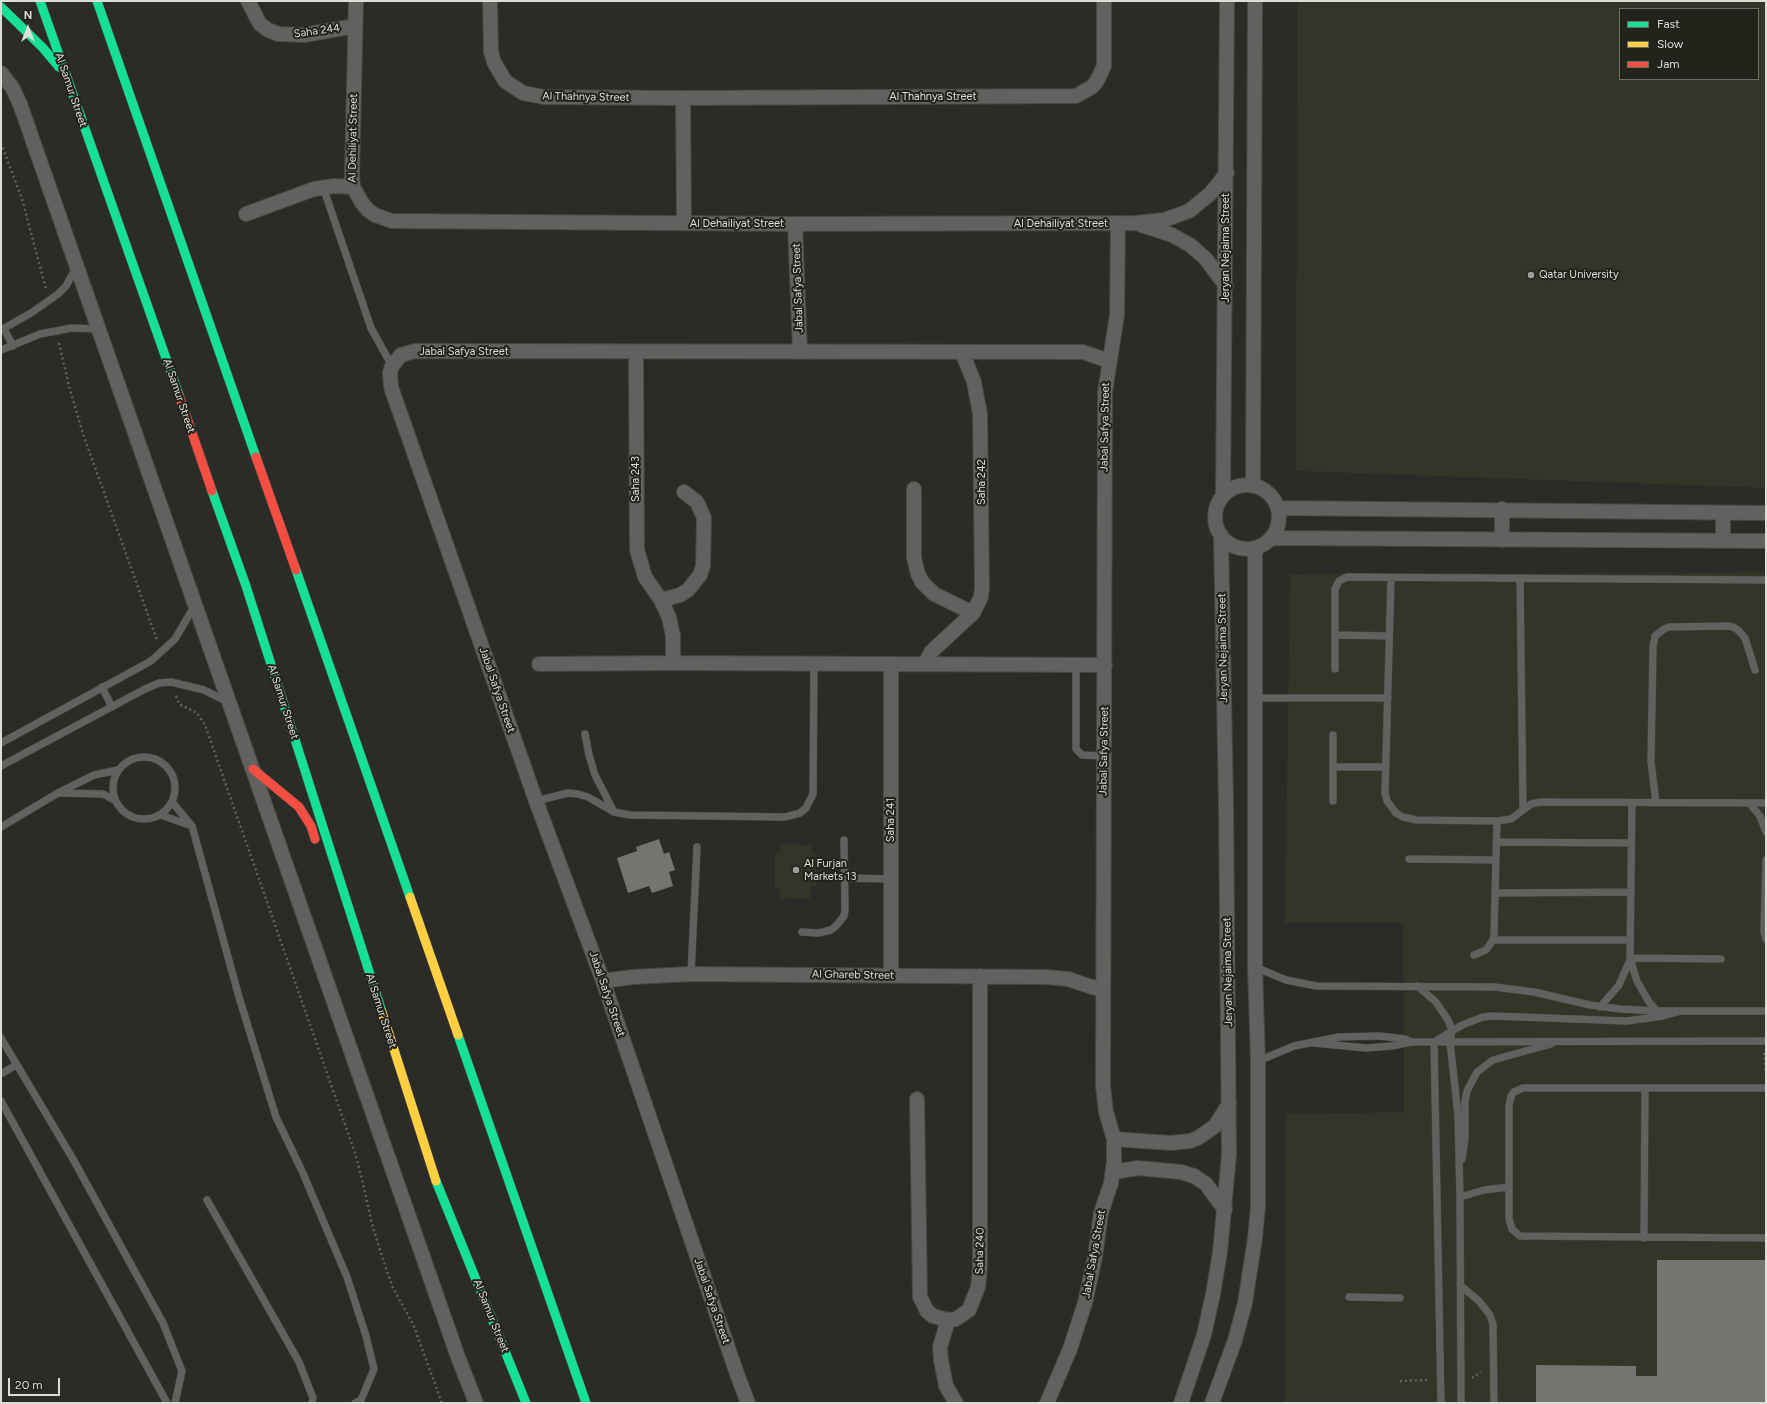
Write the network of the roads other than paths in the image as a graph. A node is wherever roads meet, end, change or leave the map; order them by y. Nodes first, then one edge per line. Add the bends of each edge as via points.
1 (40, 1) edge
2 (97, 1) edge
3 (248, 1) edge
4 (356, 1) edge
5 (490, 1) edge
6 (1104, 1) edge
7 (1227, 1) edge
8 (1255, 1) edge
9 (1, 7) edge
10 (101, 8) edge
11 (355, 26) junction
12 (2, 75) edge
13 (67, 78) junction
14 (683, 98) junction
15 (1227, 173) junction
16 (323, 187) junction
17 (353, 187) junction
18 (246, 214) dead end
19 (684, 223) junction
20 (795, 224) junction
21 (1118, 224) junction
22 (1136, 224) junction
23 (77, 266) junction
24 (1226, 286) junction
25 (2, 329) edge
26 (100, 329) junction
27 (13, 346) junction
28 (1, 350) edge
29 (636, 352) junction
30 (800, 352) junction
31 (962, 352) junction
32 (1109, 361) junction
33 (392, 366) junction
34 (1253, 485) junction
35 (914, 489) dead end
36 (684, 492) dead end
37 (1223, 496) junction
38 (1278, 508) junction
39 (1502, 509) junction
40 (1723, 513) junction
41 (1766, 513) edge
42 (1221, 535) junction
43 (1272, 538) junction
44 (1502, 540) junction
45 (1723, 541) junction
46 (1766, 541) edge
47 (1255, 548) junction
48 (1391, 578) junction
49 (1520, 578) junction
50 (1766, 580) edge
51 (661, 600) junction
52 (196, 603) junction
53 (973, 614) junction
54 (1335, 635) junction
55 (1390, 636) junction
56 (673, 662) junction
57 (814, 663) junction
58 (539, 664) dead end
59 (891, 664) junction
60 (925, 664) junction
61 (1076, 664) junction
62 (1105, 665) junction
63 (1335, 669) dead end
64 (1755, 670) dead end
65 (102, 687) junction
66 (1254, 698) junction
67 (1388, 698) junction
68 (231, 704) junction
69 (112, 707) junction
70 (585, 734) dead end
71 (1333, 735) dead end
72 (1, 743) edge
73 (1104, 756) junction
74 (1, 766) edge
75 (1333, 767) junction
76 (1386, 767) junction
77 (254, 769) junction
78 (118, 770) junction
79 (58, 794) junction
80 (114, 800) junction
81 (536, 801) junction
82 (1333, 801) dead end
83 (172, 802) junction
84 (1632, 803) junction
85 (1656, 803) junction
86 (1749, 803) junction
87 (1766, 803) edge
88 (1523, 810) junction
89 (614, 812) junction
90 (161, 815) junction
91 (1497, 821) junction
92 (192, 826) junction
93 (1, 827) edge
94 (1766, 832) edge
95 (844, 840) dead end
96 (1496, 842) junction
97 (1631, 843) junction
98 (697, 847) dead end
99 (318, 848) dead end
100 (1409, 859) dead end
101 (1496, 860) junction
102 (1766, 860) edge
103 (845, 878) junction
104 (890, 879) junction
105 (1631, 892) junction
106 (1496, 893) junction
107 (1766, 895) edge
108 (802, 932) dead end
109 (1766, 939) edge
110 (1493, 940) junction
111 (1630, 940) junction
112 (1474, 956) dead end
113 (1630, 958) junction
114 (1721, 959) dead end
115 (357, 964) dead end
116 (1255, 967) junction
117 (691, 974) junction
118 (890, 976) junction
119 (980, 976) junction
120 (603, 981) junction
121 (1417, 986) junction
122 (1102, 988) junction
123 (380, 1006) junction
124 (1600, 1007) junction
125 (1681, 1010) junction
126 (1766, 1010) edge
127 (1657, 1011) junction
128 (1452, 1030) junction
129 (1, 1038) edge
130 (1563, 1041) junction
131 (1766, 1041) edge
132 (1412, 1042) junction
133 (1434, 1042) junction
134 (1450, 1042) junction
135 (1314, 1043) junction
136 (1258, 1061) junction
137 (16, 1065) junction
138 (1, 1074) edge
139 (1645, 1088) junction
140 (1766, 1088) edge
141 (917, 1099) dead end
142 (1, 1101) edge
143 (1229, 1103) junction
144 (1114, 1140) junction
145 (1459, 1169) junction
146 (1113, 1172) junction
147 (1509, 1187) junction
148 (1460, 1197) junction
149 (207, 1200) dead end
150 (1225, 1210) junction
151 (1644, 1238) junction
152 (1766, 1238) edge
153 (1460, 1285) junction
154 (1348, 1297) dead end
155 (1400, 1298) dead end
156 (948, 1320) junction
157 (522, 1390) junction
158 (167, 1403) edge
159 (175, 1403) edge
160 (312, 1403) edge
161 (356, 1403) edge
162 (476, 1403) edge
163 (526, 1403) edge
164 (531, 1403) edge
165 (586, 1403) edge
166 (748, 1403) edge
167 (956, 1403) edge
168 (1047, 1403) edge
169 (1181, 1403) edge
170 (1212, 1403) edge
171 (1440, 1403) edge
172 (1461, 1403) edge
173 (1494, 1403) edge

1 - 13 main road, Al Samur Street
2 - 10 main road
3 - 11 street, Saha 244 via 260,24 278,34 304,35
4 - 11 street, Al Dehiliyat Street
5 - 14 street, Al Thahnya Street via 491,47 494,62 505,81 523,93 544,97
6 - 14 street, Al Thahnya Street via 1104,66 1092,87 1076,96
7 - 15 street, Jeryan Nejaima Street
8 - 34 street
9 - 13 main road via 43,48
10 - 165 main road
11 - 17 street, Al Dehiliyat Street
12 - 23 street via 12,87 20,104
13 - 123 main road, Al Samur Street via 246,586
14 - 19 street
15 - 22 street, Al Dehailiyat Street via 1210,194 1189,211 1164,220
15 - 24 street, Jeryan Nejaima Street
16 - 17 street, Al Dehiliyat Street
16 - 18 street, Al Dehiliyat Street
16 - 33 lane via 371,328
17 - 19 street, Al Dehailiyat Street via 368,210 392,221
19 - 20 street, Al Dehailiyat Street
20 - 21 street, Al Dehailiyat Street
20 - 30 street, Jabal Safya Street
21 - 22 street, Al Dehailiyat Street
21 - 32 street, Jabal Safya Street via 1118,310
22 - 24 street, Al Dehailiyat Street via 1172,235 1190,245 1205,258
23 - 25 lane via 66,286 49,301
23 - 26 street
24 - 37 street, Jeryan Nejaima Street
25 - 27 lane
26 - 27 lane via 72,328 40,334
26 - 52 street
27 - 28 lane
29 - 30 street, Jabal Safya Street
29 - 33 street, Jabal Safya Street via 415,351 402,355
29 - 51 street, Saha 243 via 637,550 645,577
30 - 31 street, Jabal Safya Street
31 - 32 street, Jabal Safya Street via 1083,352
31 - 53 street, Saha 242 via 974,382 981,425 982,588
32 - 62 street, Jabal Safya Street via 1105,392
33 - 81 street, Jabal Safya Street via 391,387
34 - 37 street via 1236,486
34 - 38 street via 1269,493
35 - 53 street via 914,558 918,574 934,594
36 - 51 street via 697,502 704,518 703,566 700,575 688,590
37 - 42 street via 1218,503 1216,515 1217,528
38 - 39 street
38 - 43 street via 1278,523
39 - 40 street
39 - 44 street
40 - 41 street
40 - 45 street
42 - 47 street via 1236,546
42 - 143 street, Jeryan Nejaima Street
43 - 44 street
43 - 47 street
44 - 45 street
45 - 46 street
47 - 66 street
48 - 49 lane
48 - 54 lane via 1347,577 1339,581 1334,593
48 - 55 lane
49 - 50 lane
49 - 88 lane
51 - 56 street, Saha 243 via 671,627
52 - 65 lane via 175,639 151,661
52 - 68 street
53 - 60 street, Saha 242 via 931,652
54 - 55 lane
54 - 63 lane
55 - 67 lane
56 - 57 street
56 - 58 street
57 - 59 street
57 - 89 lane via 812,794 810,801 800,813 785,817 630,815
59 - 60 street
59 - 104 street, Saha 241
60 - 61 street
61 - 62 street
61 - 73 lane via 1076,749 1082,755
62 - 73 street, Jabal Safya Street
64 - 85 lane via 1745,638 1733,627 1669,627 1655,636 1652,762
65 - 69 lane
65 - 72 lane
66 - 67 lane
66 - 116 street
67 - 76 lane
68 - 69 lane via 204,690 171,682 159,683
68 - 77 street
69 - 74 lane
70 - 89 lane via 595,775
71 - 75 lane
73 - 122 street, Jabal Safya Street
75 - 76 lane
75 - 82 lane
76 - 91 lane via 1387,801 1396,813 1403,817 1417,820
77 - 99 main road via 299,807 311,826
77 - 162 street
78 - 79 lane via 94,776
78 - 80 lane via 112,784
78 - 83 lane via 132,758 151,757 167,767 175,784
79 - 80 lane via 103,794
79 - 93 lane
80 - 90 lane via 126,814 143,819
81 - 89 lane via 578,794
81 - 120 street, Jabal Safya Street
83 - 90 lane
83 - 92 lane
84 - 85 lane
84 - 88 lane via 1540,802 1531,804
84 - 97 lane
85 - 86 lane
86 - 87 lane
86 - 94 lane via 1760,816
88 - 91 lane via 1511,819
90 - 92 lane
91 - 96 lane
92 - 161 lane via 239,997 276,1117 302,1171 346,1277 366,1336 374,1368 361,1400
95 - 103 lane
96 - 97 lane
96 - 101 lane
97 - 105 lane
98 - 117 lane
100 - 101 lane
101 - 106 lane
102 - 107 lane
103 - 104 lane
103 - 108 lane via 845,910 840,922 824,932
104 - 118 street, Saha 241
105 - 106 lane
105 - 111 lane
106 - 110 lane
107 - 109 lane
110 - 111 lane
110 - 112 lane via 1486,950
111 - 113 lane
113 - 114 lane
113 - 124 lane via 1619,985
113 - 127 lane via 1637,981
115 - 123 main road
116 - 121 lane via 1276,977 1306,985
116 - 136 street
117 - 118 street, Al Ghareb Street
117 - 120 street, Al Ghareb Street via 638,976
118 - 119 street, Al Ghareb Street
119 - 122 street, Al Ghareb Street via 1057,977
119 - 156 street, Saha 240 via 980,1268 978,1287 968,1310 956,1319
120 - 166 street, Jabal Safya Street
121 - 124 lane via 1514,989
121 - 128 lane via 1435,1000
122 - 144 street, Jabal Safya Street via 1104,1099
123 - 157 main road, Al Samur Street via 434,1176
124 - 127 lane
125 - 126 lane
125 - 127 lane
125 - 128 lane via 1657,1017 1627,1021 1493,1016 1472,1020
128 - 133 lane
128 - 134 lane
129 - 137 lane
130 - 131 lane
130 - 134 lane
130 - 145 lane via 1503,1056 1477,1072 1469,1086 1465,1101 1465,1138
132 - 133 lane
132 - 135 lane via 1366,1048
132 - 135 lane via 1366,1035 1339,1037
133 - 134 lane
133 - 171 lane
134 - 145 lane via 1458,1115
135 - 136 lane via 1294,1046
136 - 170 street via 1259,1181 1256,1238 1239,1325
137 - 138 lane
137 - 159 lane via 73,1159 163,1323 182,1371
139 - 140 lane
139 - 147 lane via 1528,1088 1514,1092 1509,1101
139 - 151 lane
141 - 156 street via 920,1297 927,1311 933,1316
142 - 158 lane
143 - 144 street via 1215,1126 1190,1141 1171,1144
143 - 150 street, Jeryan Nejaima Street via 1229,1161
144 - 146 street, Jabal Safya Street
145 - 148 lane
146 - 150 street via 1138,1168 1181,1172 1194,1176 1210,1189
146 - 168 street, Jabal Safya Street via 1101,1213 1085,1303 1070,1349
147 - 148 lane via 1484,1190
147 - 151 lane via 1510,1224 1520,1236
148 - 153 lane
149 - 160 lane via 299,1362 313,1398
150 - 169 street, Jeryan Nejaima Street via 1213,1294 1204,1335
151 - 152 lane
153 - 172 lane
153 - 173 lane via 1479,1301 1493,1324
154 - 155 lane
156 - 167 street via 940,1347 941,1360 946,1386
157 - 163 main road, Al Samur Street
157 - 164 main road

